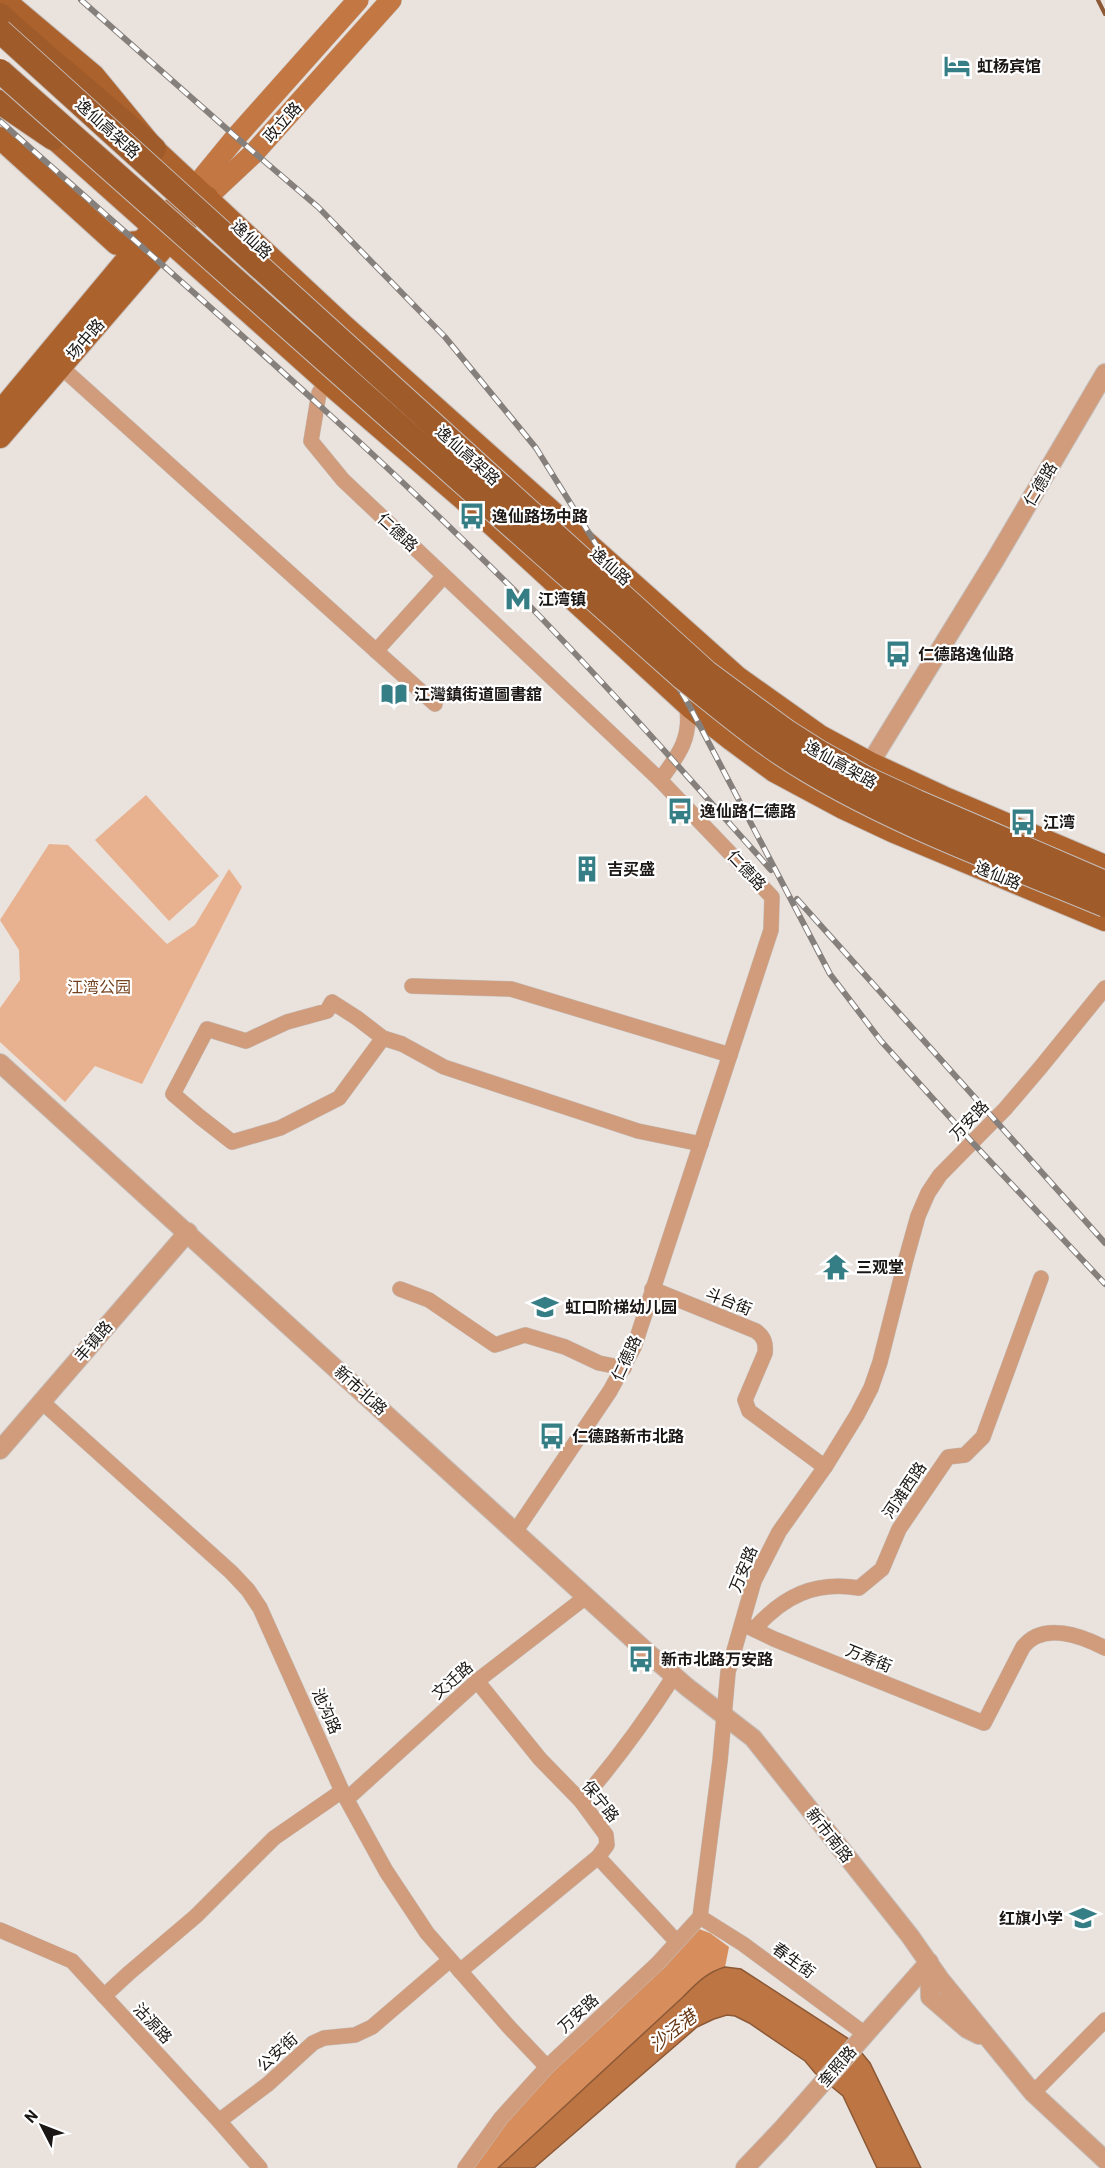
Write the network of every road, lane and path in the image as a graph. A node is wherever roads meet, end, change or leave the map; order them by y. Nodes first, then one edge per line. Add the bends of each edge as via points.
1 (4, 0) edge
2 (358, 0) edge
3 (391, 0) edge
4 (0, 15) edge
5 (0, 29) edge
6 (0, 71) edge
7 (0, 90) edge
8 (0, 102) edge
9 (0, 138) edge
10 (53, 138) junction
11 (154, 149) junction
12 (201, 192) junction
13 (155, 236) junction
14 (359, 339) junction
15 (61, 367) junction
16 (1105, 373) edge
17 (326, 381) junction
18 (0, 412) edge
19 (0, 437) edge
20 (444, 576) junction
21 (376, 651) junction
22 (686, 703) junction
23 (435, 704) dead end
24 (870, 763) junction
25 (660, 780) junction
26 (843, 808) junction
27 (1105, 866) edge
28 (1105, 883) edge
29 (1105, 905) edge
30 (1105, 920) edge
31 (412, 986) dead end
32 (1105, 988) edge
33 (383, 1038) junction
34 (729, 1055) junction
35 (0, 1063) edge
36 (701, 1143) junction
37 (188, 1232) junction
38 (1041, 1278) dead end
39 (400, 1289) dead end
40 (652, 1289) junction
41 (624, 1368) junction
42 (41, 1401) junction
43 (0, 1449) edge
44 (825, 1467) junction
45 (516, 1532) junction
46 (587, 1596) junction
47 (748, 1626) junction
48 (1105, 1648) edge
49 (674, 1676) junction
50 (477, 1681) junction
51 (723, 1715) junction
52 (345, 1795) junction
53 (581, 1801) junction
54 (598, 1857) junction
55 (700, 1917) junction
56 (0, 1930) edge
57 (677, 1942) junction
58 (929, 1962) junction
59 (455, 1966) junction
60 (104, 1996) junction
61 (1105, 2020) edge
62 (860, 2039) junction
63 (547, 2067) junction
64 (1033, 2093) junction
65 (219, 2121) junction
66 (1105, 2160) edge
67 (260, 2168) edge
68 (465, 2168) edge
69 (745, 2168) edge

1 - 11 main road, 逸仙路 via 94,76
2 - 12 main road, 政立路 via 236,137
3 - 12 main road, 政立路 via 254,153
4 - 11 highway
5 - 11 main road, 逸仙路 via 119,130
5 - 28 highway, 逸仙高架路, bridge via 731,692 817,752 867,779
6 - 29 highway, 逸仙高架路, bridge via 657,656 741,724 806,770 879,810
7 - 10 main road, 逸仙路
8 - 10 highway
9 - 13 main road via 117,244
10 - 13 main road, 逸仙路
11 - 12 main road, 逸仙路
12 - 13 main road, 政立路
12 - 14 main road, 逸仙路
13 - 15 main road, 场中路 via 133,284
13 - 17 main road, 逸仙路
13 - 18 main road, 场中路
14 - 17 street, 仁德路
14 - 24 main road, 逸仙路 via 736,677 820,736
15 - 19 main road, 场中路
15 - 21 street
16 - 24 street, 仁德路
17 - 20 street, 仁德路 via 319,393 311,441 343,480
17 - 22 main road, 逸仙路 via 477,510
20 - 21 street
20 - 25 street, 仁德路
21 - 23 street
22 - 25 street via 685,742
22 - 26 main road, 逸仙路 via 774,771
24 - 26 street, 仁德路
24 - 27 main road, 逸仙路
25 - 34 street, 仁德路 via 772,897 771,930
26 - 30 main road, 逸仙路
31 - 34 street via 511,989
32 - 44 street, 万安路 via 1041,1068 940,1175 928,1193 918,1216 871,1388
33 - 33 street via 332,1002 327,1011 287,1022 246,1041 207,1029 174,1094 232,1142 280,1128 339,1098
33 - 36 street via 444,1067 604,1120
34 - 36 street, 仁德路
35 - 37 street, 新市北路
36 - 40 street, 仁德路
37 - 42 street, 丰镇路
37 - 45 street, 新市北路
38 - 47 street, 河滩西路 via 983,1437 965,1455 948,1457 898,1529 882,1569 859,1588 840,1585 800,1593
39 - 41 street via 429,1299 495,1345 525,1335 566,1347 598,1363
40 - 41 street, 仁德路
40 - 44 street, 斗台街 via 761,1335 765,1353 746,1406
41 - 45 street, 仁德路
42 - 43 street, 丰镇路
42 - 52 street, 池沟路 via 248,1590 261,1608
44 - 47 street, 万安路 via 763,1561 754,1581
45 - 46 street, 新市北路
46 - 49 street, 新市北路
46 - 50 street, 文迁路
47 - 48 street, 万寿街 via 984,1723 1023,1647 1032,1639 1070,1634
47 - 51 street, 万安路 via 728,1672
49 - 51 street, 新市北路
49 - 53 street via 641,1727
50 - 52 street, 文迁路
50 - 53 street, 保宁路 via 540,1759
51 - 55 street, 万安路
51 - 58 street, 新市南路 via 753,1738
52 - 59 street, 池沟路 via 409,1909
52 - 60 street, 文迁路 via 274,1838 196,1916
53 - 54 street, 保宁路 via 606,1835 607,1845
54 - 57 street
54 - 59 street, 公安街
55 - 57 street, 万安路
55 - 62 street, 春生街 via 743,1944
56 - 60 street, 沽源路 via 72,1960
57 - 63 street, 万安路
58 - 62 street, 奎照路
58 - 64 street, 新市南路
59 - 63 street, 池沟路
59 - 65 street, 公安街 via 372,2027 313,2043
60 - 65 street, 沽源路
61 - 64 street
62 - 69 street, 奎照路
63 - 68 street, 万安路 via 501,2118
64 - 66 street, 新市南路
65 - 67 street, 沽源路

